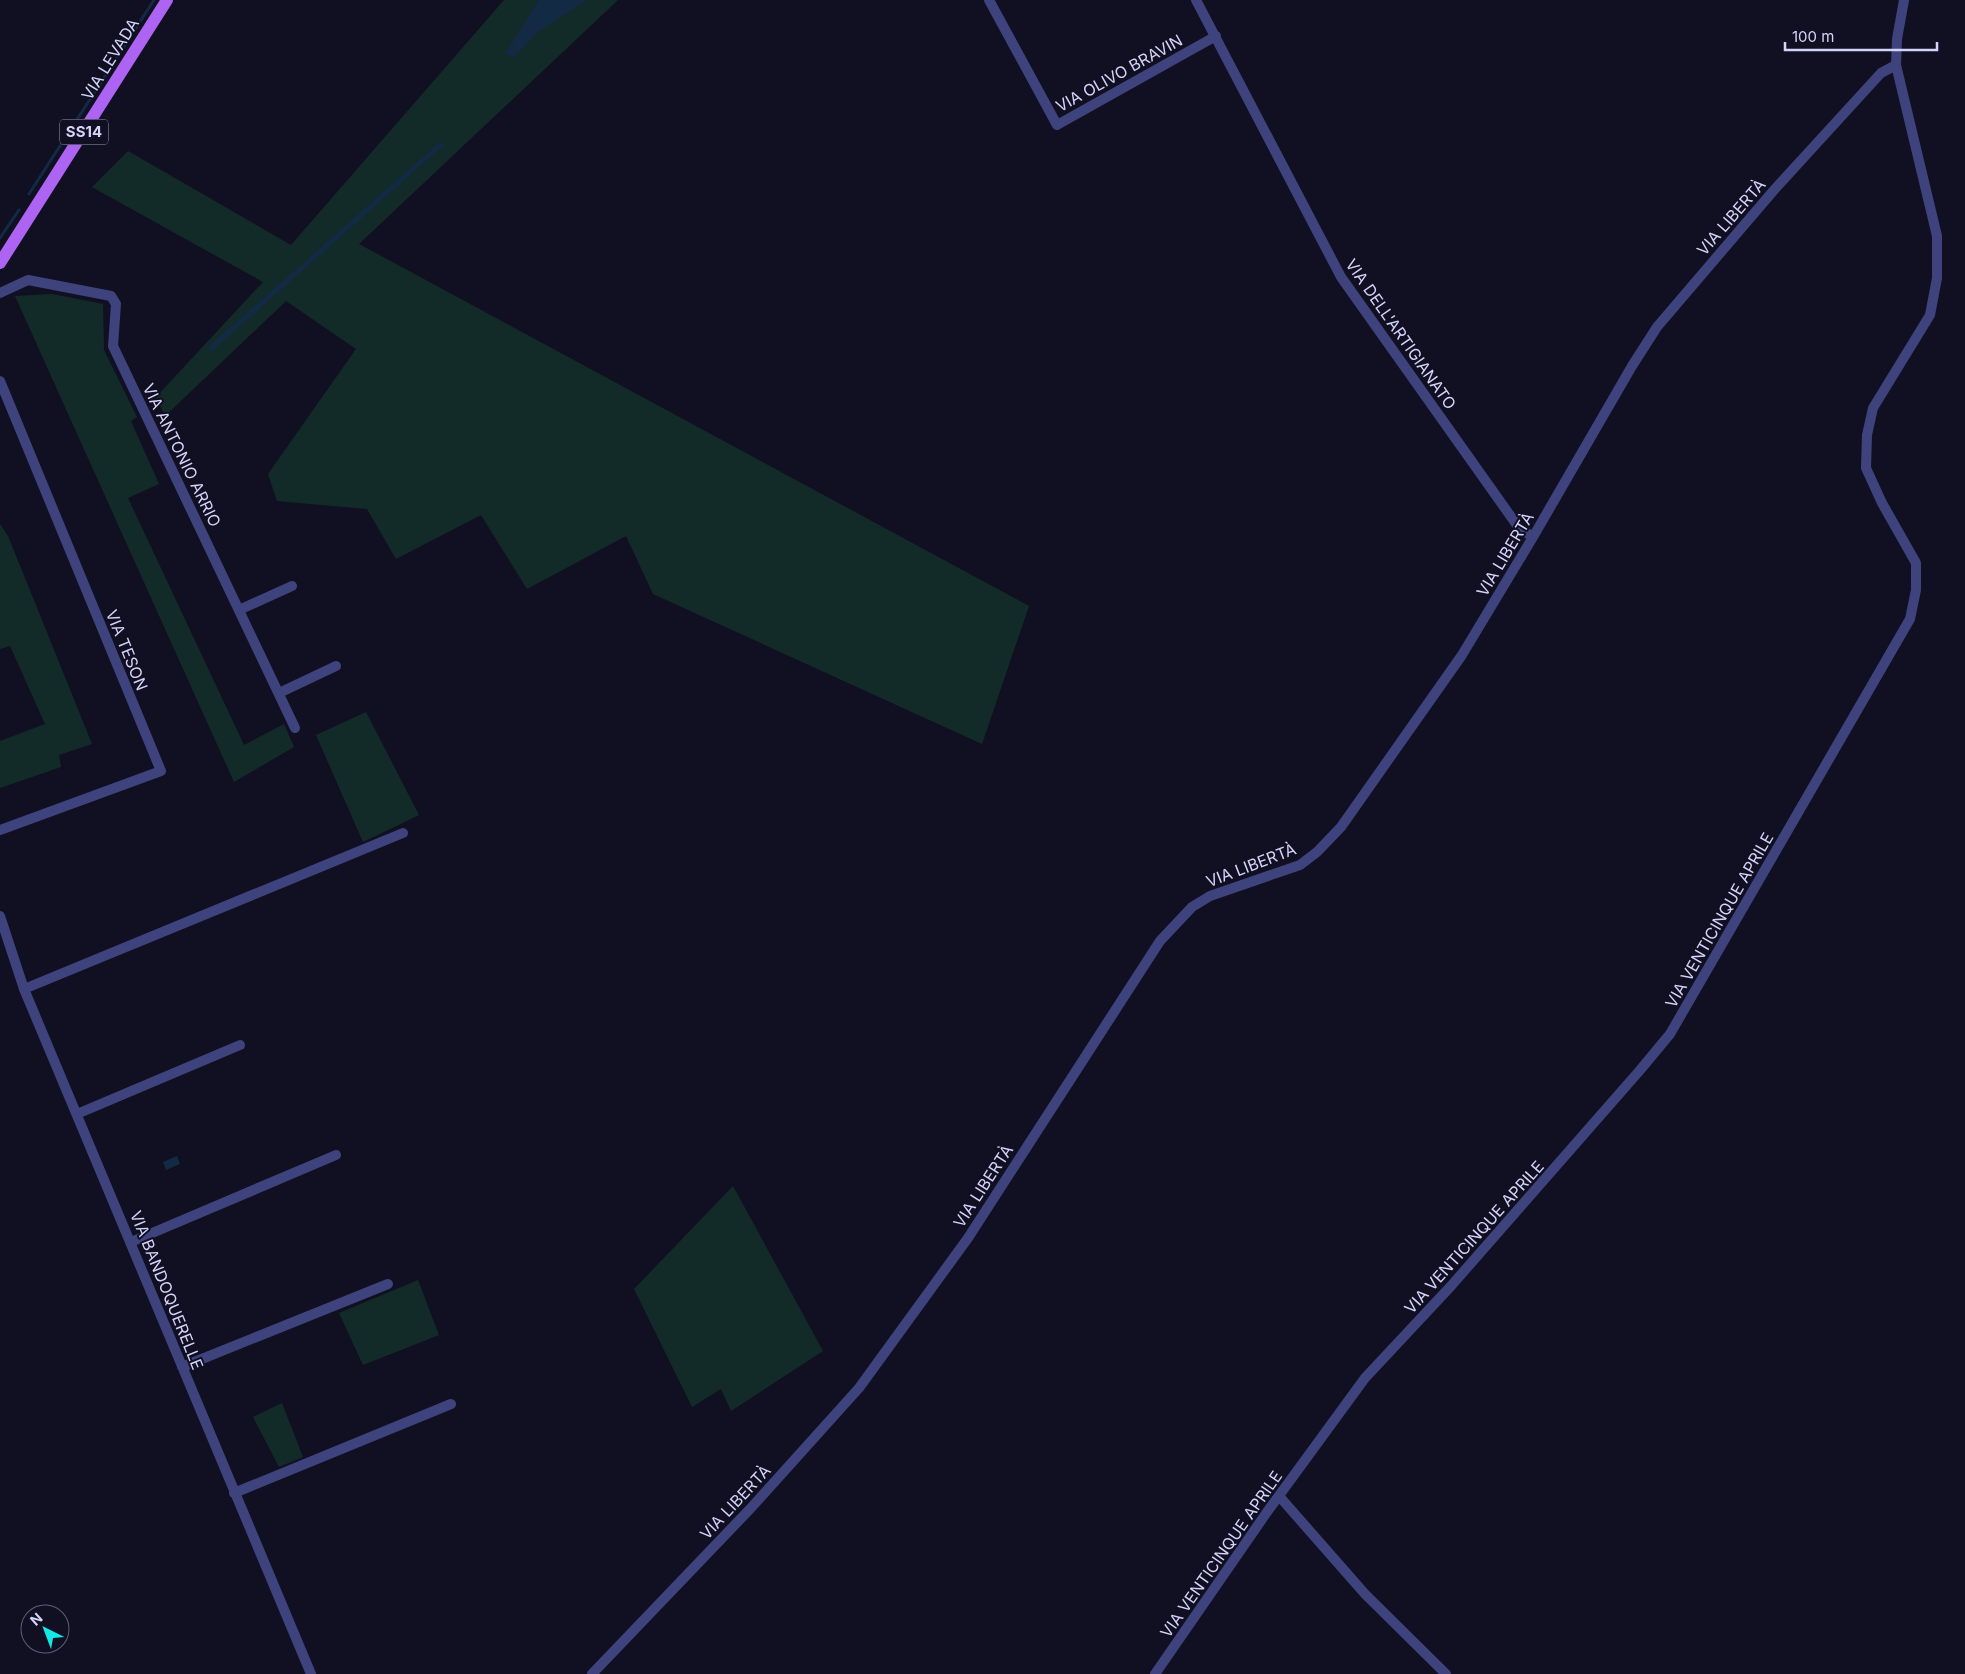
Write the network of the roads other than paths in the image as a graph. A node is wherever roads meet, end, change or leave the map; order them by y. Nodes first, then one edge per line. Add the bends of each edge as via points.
1 (167, 0) edge
2 (989, 0) edge
3 (1196, 0) edge
4 (1904, 0) edge
5 (1216, 36) junction
6 (1896, 65) junction
7 (0, 263) edge
8 (0, 293) edge
9 (0, 381) edge
10 (1533, 537) junction
11 (292, 586) dead end
12 (239, 610) junction
13 (336, 666) dead end
14 (278, 693) junction
15 (295, 728) dead end
16 (0, 830) edge
17 (403, 833) dead end
18 (0, 916) edge
19 (24, 988) junction
20 (240, 1045) dead end
21 (77, 1114) junction
22 (336, 1155) dead end
23 (131, 1242) junction
24 (388, 1284) dead end
25 (182, 1367) junction
26 (451, 1404) dead end
27 (234, 1493) junction
28 (1279, 1496) junction
29 (311, 1674) edge
30 (592, 1674) edge
31 (1155, 1674) edge
32 (1446, 1674) edge

1 - 7 main road, VIA LEVADA / SS14
2 - 5 street, VIA OLIVO BRAVIN via 1057,125
3 - 5 street, VIA DELL'ARTIGIANATO
4 - 6 street, VIA VENTICINQUE APRILE
5 - 10 street, VIA DELL'ARTIGIANATO via 1341,277 1519,528
6 - 10 street, VIA LIBERTÀ via 1881,73 1662,320
6 - 28 street, VIA VENTICINQUE APRILE via 1937,236 1938,278 1930,315 1873,408 1867,435 1866,468 1916,563 1916,590 1910,619 1670,1034 1452,1286 1365,1378
8 - 12 street, VIA ANTONIO ARRIO via 28,280 111,296 116,304 113,346
9 - 16 street, VIA TESON via 161,771
10 - 30 street, VIA LIBERTÀ via 1462,655 1341,826 1300,865 1210,896 1192,907 1165,935 968,1238 859,1388 750,1509
11 - 12 street
12 - 14 street, VIA ANTONIO ARRIO
13 - 14 street
14 - 15 street, VIA ANTONIO ARRIO
17 - 19 street
18 - 19 street, VIA BANDOQUERELLE
19 - 21 street, VIA BANDOQUERELLE
20 - 21 street
21 - 23 street, VIA BANDOQUERELLE
22 - 23 street
23 - 25 street, VIA BANDOQUERELLE
24 - 25 street
25 - 27 street, VIA BANDOQUERELLE
26 - 27 street
27 - 29 street, VIA BANDOQUERELLE
28 - 31 street, VIA VENTICINQUE APRILE
28 - 32 street via 1366,1594

